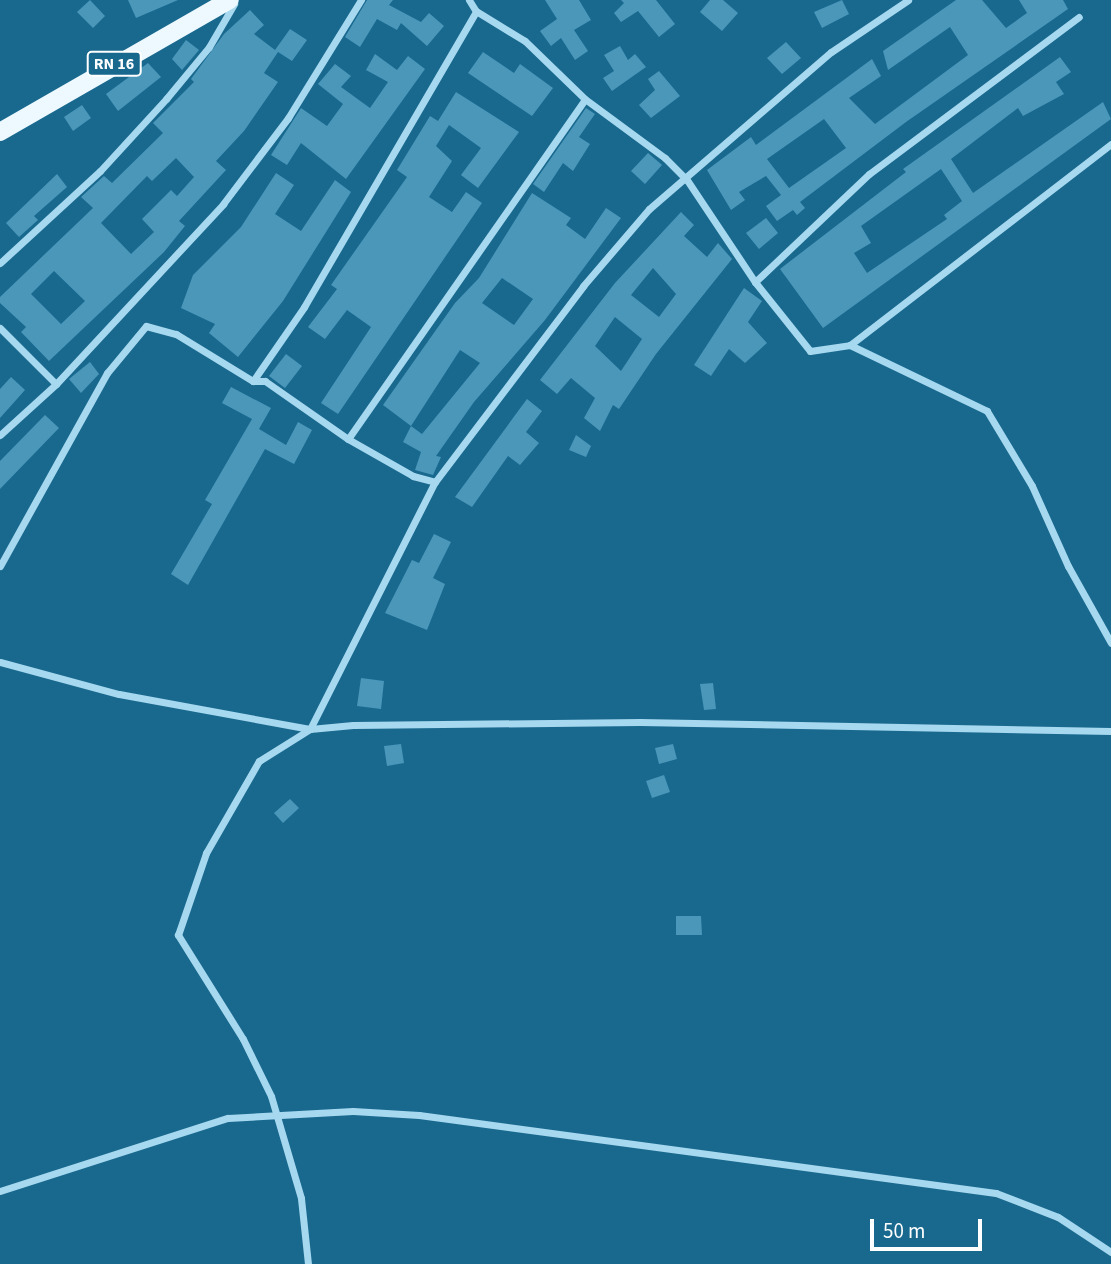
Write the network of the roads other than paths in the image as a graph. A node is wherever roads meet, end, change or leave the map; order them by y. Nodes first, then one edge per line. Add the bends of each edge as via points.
1 (230, 0) edge
2 (236, 0) edge
3 (361, 0) edge
4 (469, 0) edge
5 (908, 0) edge
6 (476, 11) junction
7 (1080, 17) dead end
8 (585, 99) junction
9 (0, 132) edge
10 (1111, 144) edge
11 (687, 180) junction
12 (0, 263) edge
13 (755, 282) junction
14 (0, 328) edge
15 (850, 345) junction
16 (253, 381) junction
17 (55, 384) junction
18 (0, 435) edge
19 (348, 439) junction
20 (435, 482) junction
21 (0, 566) edge
22 (1111, 643) edge
23 (0, 662) edge
24 (310, 729) junction
25 (1111, 731) edge
26 (275, 1113) junction
27 (0, 1191) edge
28 (1111, 1252) edge
29 (308, 1264) edge

1 - 9 main road, RN 16
2 - 12 street via 209,47 166,99 100,171
3 - 17 street via 288,118 223,204
4 - 6 street
5 - 11 street via 831,52
6 - 8 street via 526,41
6 - 16 street via 304,307
7 - 13 street via 869,174
8 - 11 street via 665,158
8 - 19 street
10 - 15 street
11 - 13 street
11 - 20 street via 649,209 583,286
13 - 15 street via 810,351
14 - 17 street
15 - 22 street via 987,411 1032,485 1068,566
16 - 19 street via 265,381
16 - 21 street via 176,334 146,326 107,373
17 - 18 street
19 - 20 street via 413,476
20 - 24 street
23 - 24 street via 119,694
24 - 25 street via 401,723 603,722
24 - 26 street via 259,761 206,853 178,935 261,1071
26 - 27 street via 228,1118
26 - 28 street via 419,1115 972,1189 996,1193 1058,1217
26 - 29 street via 301,1198

